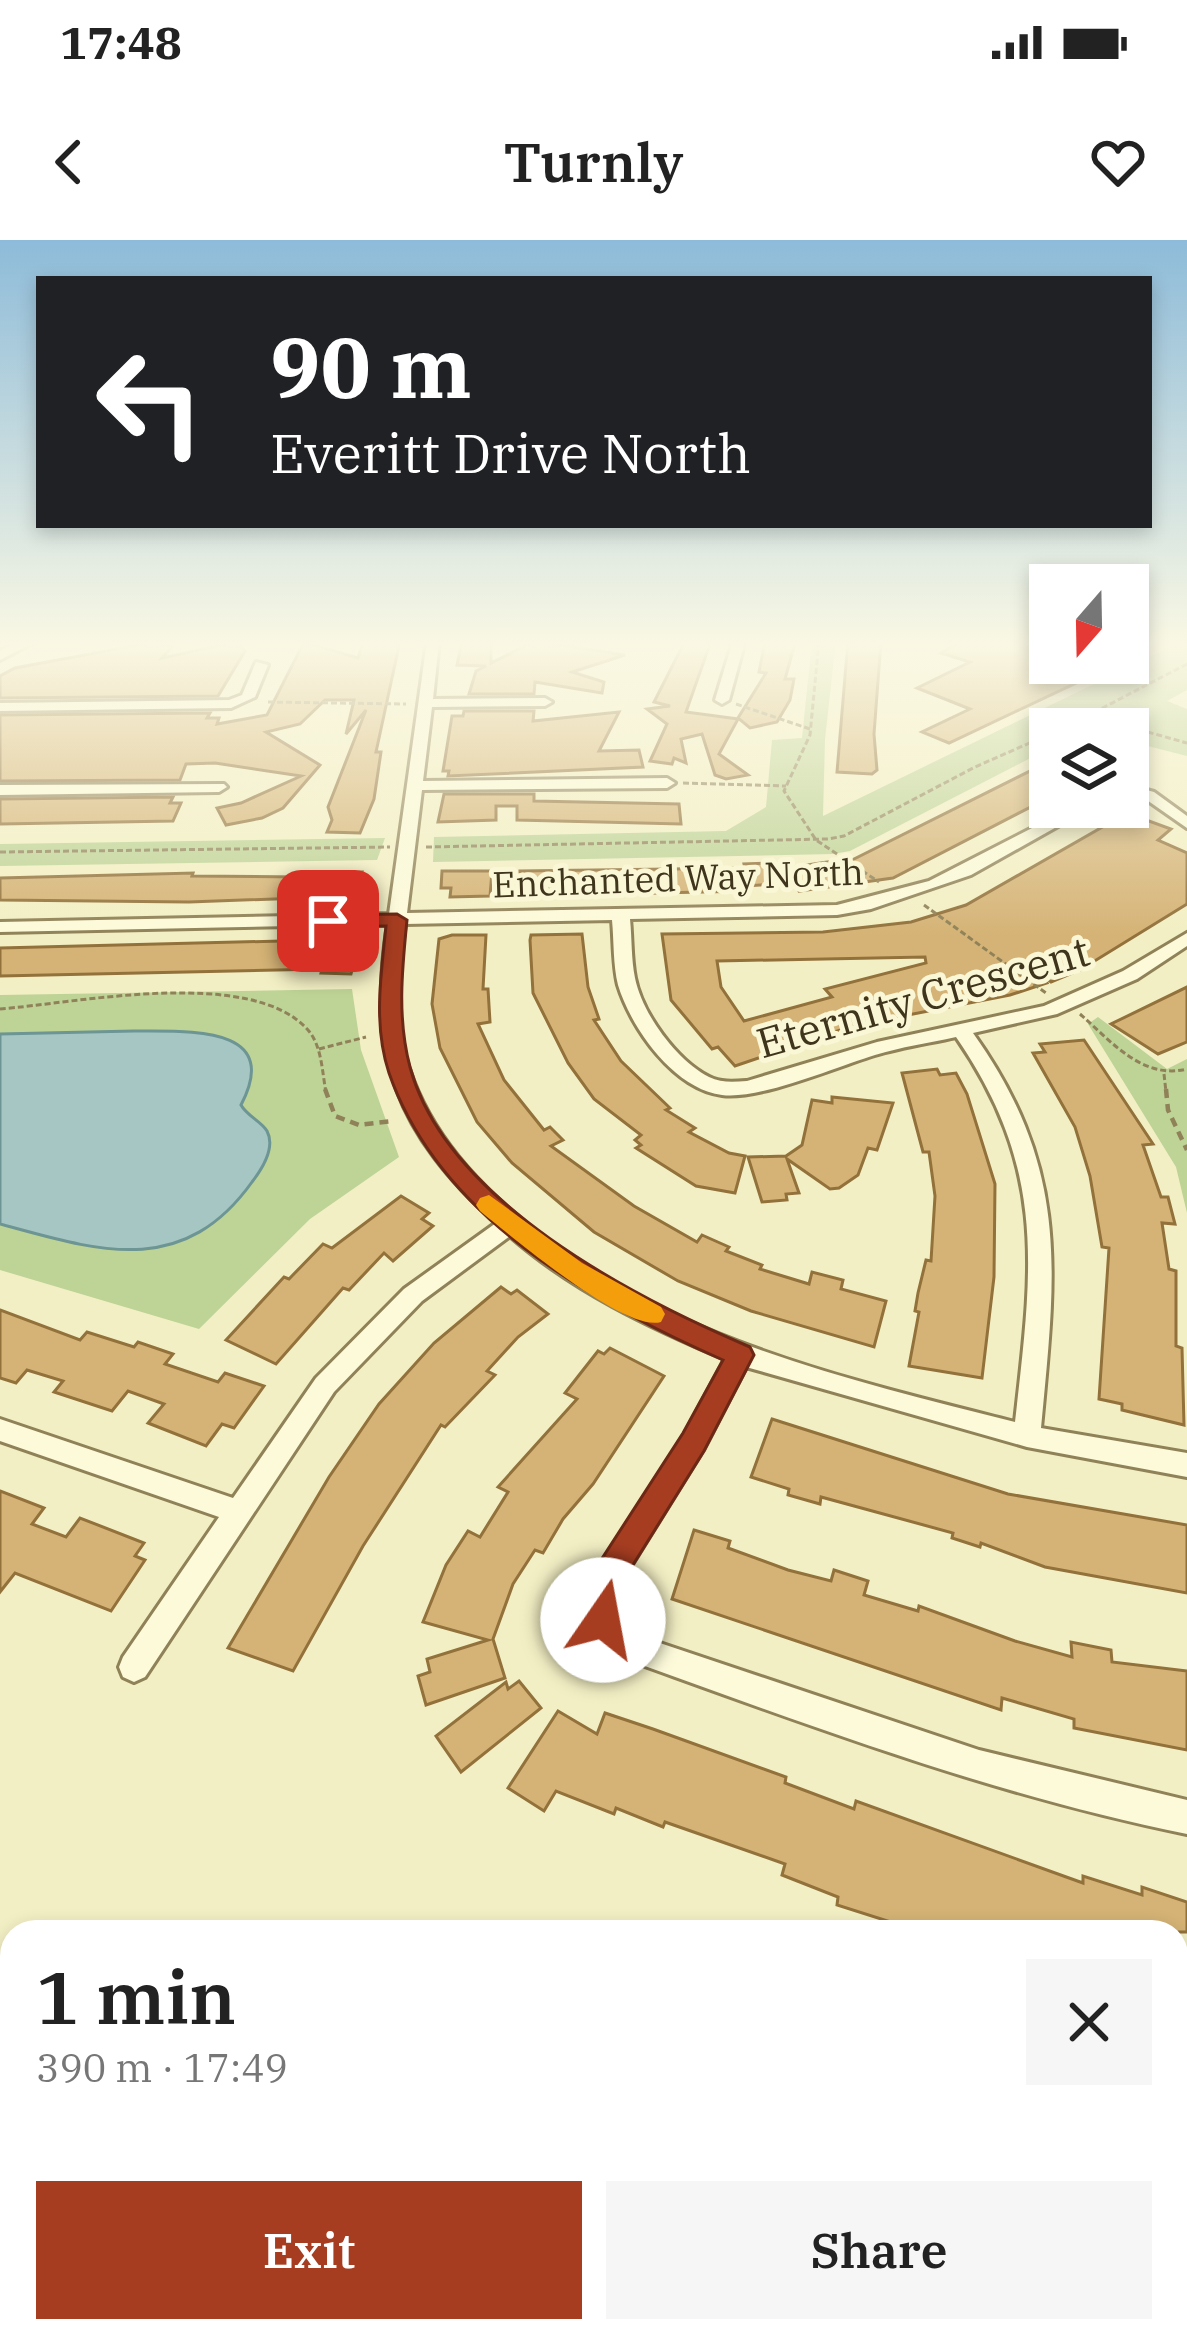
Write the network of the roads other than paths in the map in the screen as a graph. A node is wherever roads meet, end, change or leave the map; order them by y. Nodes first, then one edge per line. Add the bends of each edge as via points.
1 (421, 739) edge
2 (667, 783) road end
3 (414, 786) junction
4 (219, 787) dead end
5 (0, 790) edge
6 (1149, 795) edge
7 (1187, 823) edge
8 (1047, 828) edge
9 (621, 917) junction
10 (397, 920) junction
11 (0, 927) edge
12 (1187, 938) edge
13 (963, 1032) junction
14 (740, 1089) junction
15 (746, 1112) dead end
16 (511, 1224) junction
17 (740, 1355) junction
18 (0, 1430) edge
19 (1027, 1436) junction
20 (1187, 1465) edge
21 (236, 1511) junction
22 (134, 1666) dead end
23 (1187, 1817) edge

1 - 3 street
2 - 3 street
3 - 10 street
4 - 5 street
6 - 7 street
8 - 9 street, Enchanted Way North via 967,873 890,901 810,912
9 - 10 street, Enchanted Way North
9 - 14 street, Eternity Crescent via 626,980 646,1025 698,1080
10 - 11 street, Enchanted Way North
10 - 16 street via 388,1001 399,1069 446,1156
12 - 13 street, Eternity Crescent via 1089,995
13 - 14 street, Eternity Crescent
13 - 19 street via 1014,1113 1040,1208
14 - 15 street, Eternity Crescent
16 - 17 street via 621,1299
16 - 21 street via 371,1334 302,1414
17 - 19 street
17 - 23 street via 602,1586 599,1609 616,1639 961,1762
18 - 21 street
19 - 20 street
21 - 22 street

